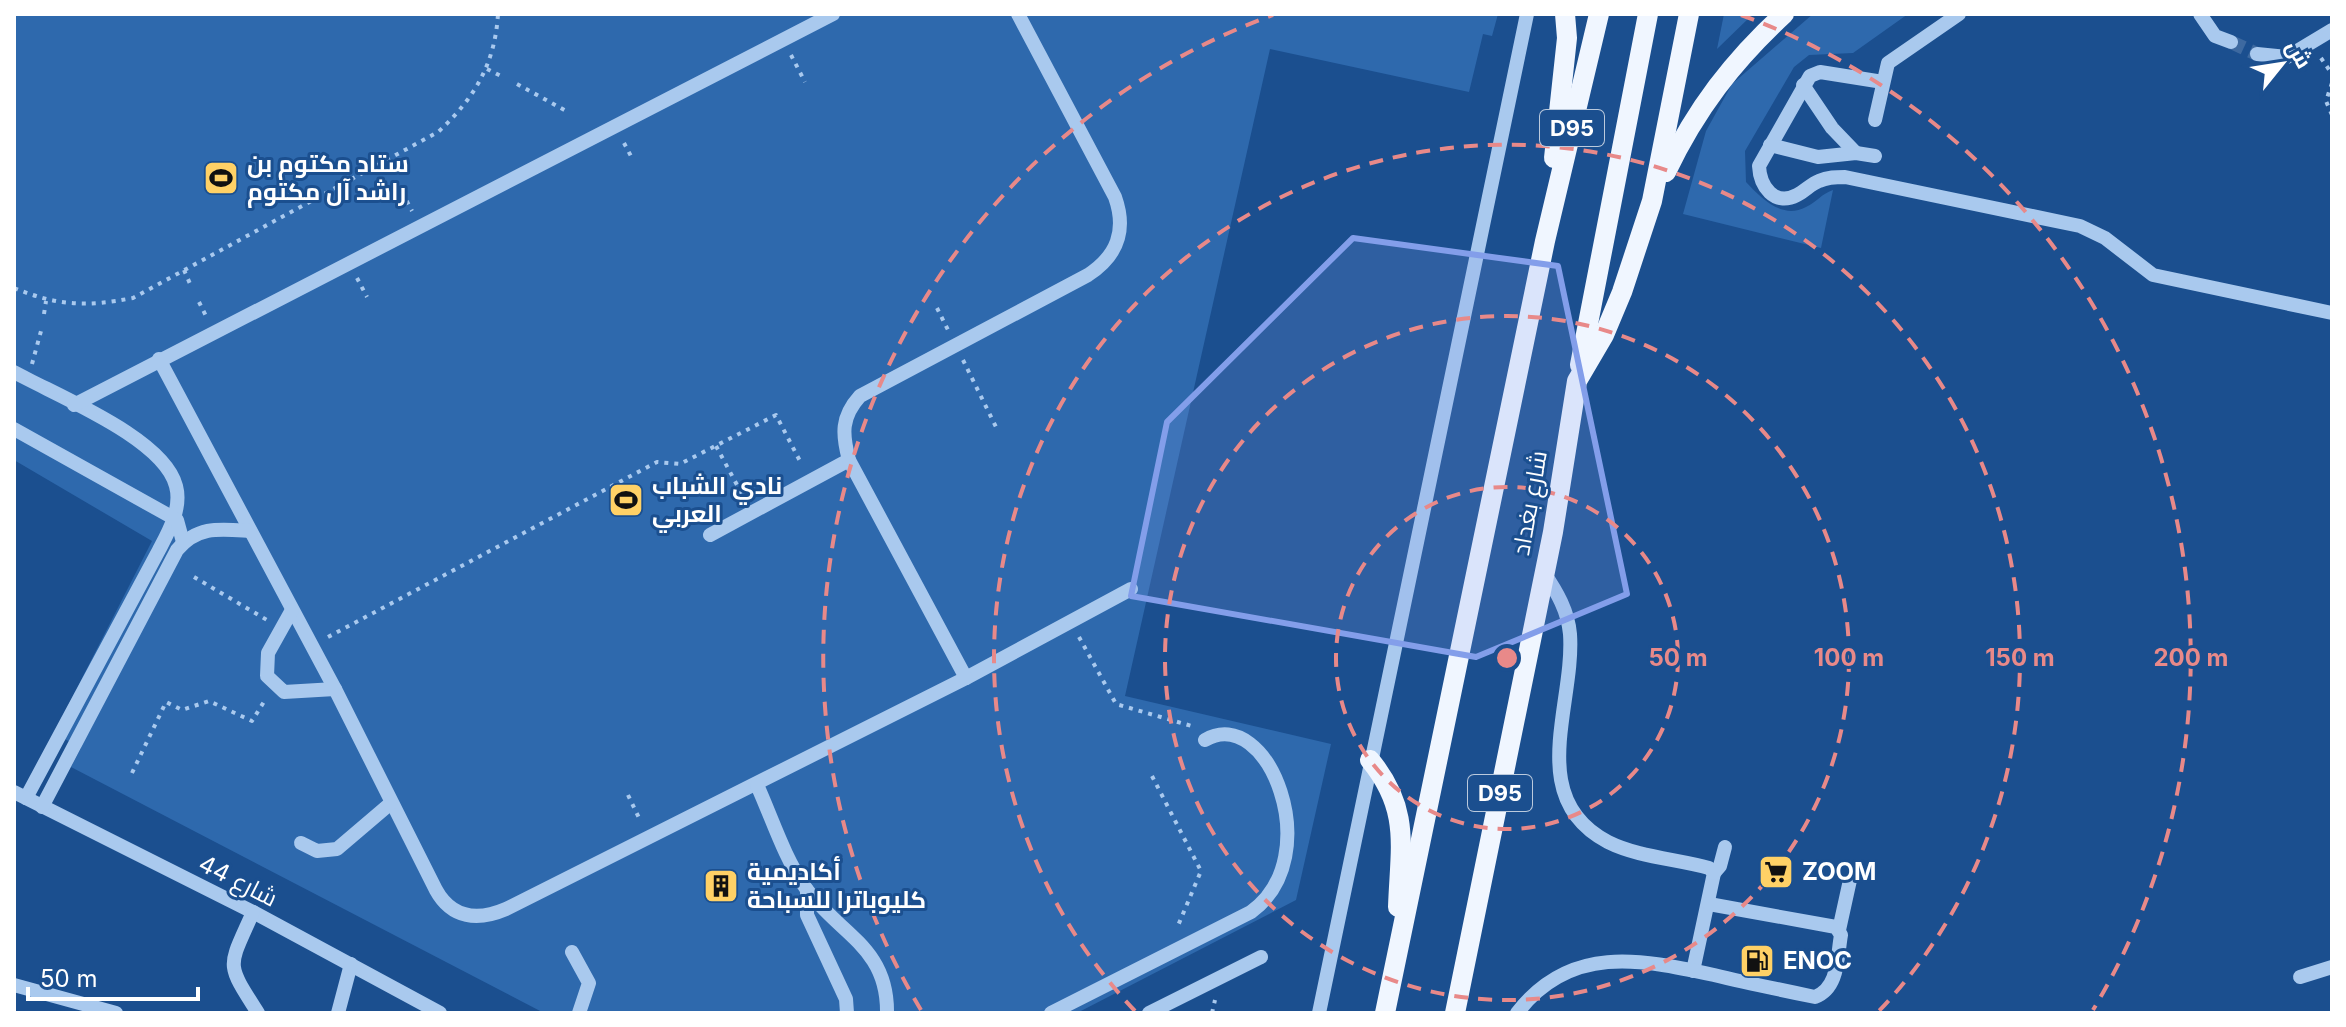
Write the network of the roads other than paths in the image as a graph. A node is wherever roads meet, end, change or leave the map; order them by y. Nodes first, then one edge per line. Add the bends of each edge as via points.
1 (833, 14) edge
2 (1018, 14) edge
3 (1527, 14) edge
4 (1565, 14) edge
5 (1599, 14) edge
6 (1648, 14) edge
7 (1689, 14) edge
8 (1784, 14) edge
9 (1959, 14) edge
10 (2200, 14) edge
11 (2332, 30) edge
12 (2231, 42) tunnel mouth
13 (2257, 54) tunnel mouth
14 (1883, 82) junction
15 (1803, 85) junction
16 (1875, 120) dead end
17 (1770, 145) junction
18 (1856, 153) junction
19 (1875, 156) dead end
20 (1652, 201) junction
21 (1545, 241) junction
22 (2332, 313) edge
23 (159, 359) junction
24 (14, 372) edge
25 (1577, 381) junction
26 (74, 405) junction
27 (14, 429) edge
28 (849, 460) junction
29 (173, 518) junction
30 (250, 531) junction
31 (710, 535) dead end
32 (183, 542) junction
33 (1544, 573) junction
34 (1131, 589) dead end
35 (292, 610) junction
36 (966, 678) junction
37 (335, 689) junction
38 (1211, 736) road end
39 (1370, 760) junction
40 (757, 785) junction
41 (18, 796) edge
42 (391, 803) junction
43 (42, 807) junction
44 (301, 843) dead end
45 (1725, 847) dead end
46 (1714, 873) junction
47 (1850, 880) dead end
48 (807, 890) junction
49 (1709, 904) junction
50 (253, 912) junction
51 (1839, 930) junction
52 (572, 952) dead end
53 (1261, 957) dead end
54 (1397, 962) junction
55 (351, 964) junction
56 (2332, 967) edge
57 (1693, 971) junction
58 (2300, 977) dead end
59 (14, 985) edge
60 (116, 1013) edge
61 (258, 1013) edge
62 (338, 1013) edge
63 (440, 1013) edge
64 (579, 1013) edge
65 (847, 1013) edge
66 (887, 1013) edge
67 (1051, 1013) edge
68 (1149, 1013) edge
69 (1319, 1013) edge
70 (1385, 1013) edge
71 (1455, 1013) edge
72 (1517, 1013) edge

1 - 23 street
2 - 28 street via 1115,197 1121,215 1115,250 1103,265 860,396 844,423
3 - 39 street
4 - 21 main road via 1567,38
5 - 21 main road, شارع بغداد / D95
6 - 25 main road
7 - 20 main road, شارع بغداد / D95
8 - 20 main road via 1708,95
9 - 14 street via 1893,57
10 - 12 street via 2215,36
11 - 13 street via 2287,57
14 - 15 street via 1820,72
14 - 16 street
15 - 17 street
15 - 18 street
17 - 18 street via 1818,157
17 - 22 street via 1759,166 1760,180 1779,198 1793,198 1830,177 1845,177 2080,226 2153,275
18 - 19 street
20 - 25 main road, شارع بغداد / D95 via 1622,292
21 - 54 main road, شارع بغداد / D95
23 - 26 street
23 - 30 street
24 - 26 street
25 - 33 main road, شارع بغداد / D95
26 - 29 street via 157,453 177,488
27 - 29 street
28 - 31 street
28 - 36 street
29 - 32 street
29 - 41 street
30 - 32 street via 206,529
30 - 35 street
32 - 43 street
33 - 46 street via 1557,591 1570,633 1558,755 1559,774 1573,809 1608,842
33 - 71 main road, شارع بغداد / D95
34 - 36 street
35 - 37 street
35 - 37 street via 265,665 274,686 296,693
36 - 40 street
37 - 42 street
38 - 67 street via 1243,737 1262,757 1284,804 1287,856 1277,885 1265,901
39 - 54 main road via 1389,783 1399,812
39 - 69 street
40 - 42 street via 506,909 479,917 464,916 442,901
40 - 48 street
41 - 43 street, شارع 44
42 - 44 street via 337,849 317,851
43 - 50 street, شارع 44
45 - 46 street
46 - 49 street
47 - 51 street
48 - 65 street via 807,915 846,999
48 - 66 street via 869,952 884,981
49 - 51 street
49 - 57 street
50 - 55 street, شارع 44
50 - 61 street via 233,956 235,980
51 - 57 street via 1833,983 1815,997
52 - 64 street via 589,983
53 - 68 street
54 - 70 main road, شارع بغداد / D95
55 - 62 street
55 - 63 street, شارع 44
56 - 58 street
57 - 72 street via 1639,960 1582,966 1539,991
59 - 60 street

